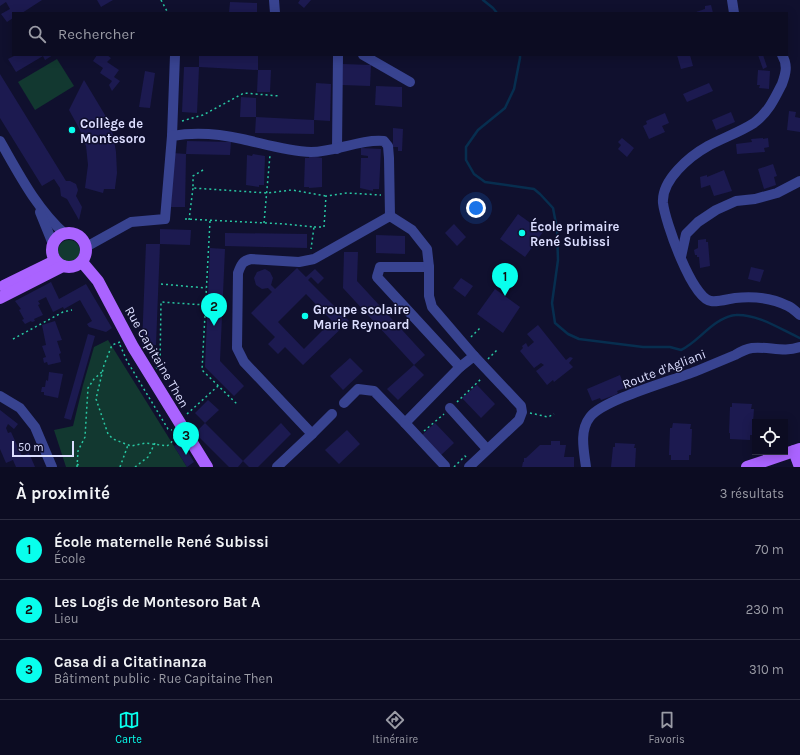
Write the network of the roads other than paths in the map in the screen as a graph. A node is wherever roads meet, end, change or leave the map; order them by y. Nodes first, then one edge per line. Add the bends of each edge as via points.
1 (732, 0) edge
2 (734, 12) edge
3 (175, 56) edge
4 (338, 56) edge
5 (365, 56) edge
6 (783, 56) edge
7 (410, 82) dead end
8 (172, 136) junction
9 (0, 141) edge
10 (338, 149) junction
11 (800, 181) edge
12 (38, 205) junction
13 (390, 216) junction
14 (65, 234) junction
15 (53, 244) junction
16 (86, 247) junction
17 (681, 257) junction
18 (82, 262) junction
19 (59, 264) junction
20 (429, 267) junction
21 (0, 289) edge
22 (0, 298) edge
23 (800, 315) edge
24 (800, 347) edge
25 (474, 356) junction
26 (460, 367) junction
27 (0, 396) edge
28 (344, 403) dead end
29 (450, 408) dead end
30 (332, 414) dead end
31 (405, 422) junction
32 (312, 434) junction
33 (487, 449) junction
34 (797, 450) edge
35 (775, 463) edge
36 (445, 466) edge
37 (52, 467) edge
38 (207, 467) edge
39 (277, 467) edge
40 (469, 467) edge
41 (586, 467) edge
42 (747, 467) edge
43 (800, 467) edge

1 - 2 street
3 - 8 street
4 - 10 street
5 - 7 street
6 - 17 street via 786,61 785,75 766,112 755,122 707,146 675,172 666,186 663,202 670,230
8 - 10 street via 217,135 312,152
8 - 16 street via 165,219 131,222
9 - 12 street
10 - 13 street via 375,140 384,141 388,146
11 - 17 street via 777,193 736,202 716,210 686,234
12 - 14 street
12 - 15 street
13 - 20 street via 418,236 427,249
13 - 32 street via 314,259 299,262 251,259 240,265 237,348 244,362
14 - 15 main road via 58,237
14 - 16 main road via 76,234
15 - 19 main road via 52,250
16 - 18 main road
17 - 23 street via 699,294 710,301 745,297 767,298 789,306
18 - 19 main road via 73,267
18 - 38 main road, Rue Capitaine Then via 98,281 177,427
19 - 21 main road
19 - 22 main road
20 - 25 street via 429,296 432,307
20 - 26 street via 380,267 377,276
24 - 41 street, Route d'Agliani via 792,350 750,348 597,410 589,418 583,438
25 - 26 street
25 - 33 street via 521,406 522,412 519,420
26 - 31 street
27 - 37 street via 20,408 36,428
28 - 31 street via 358,389 374,391
29 - 33 street
30 - 32 street
31 - 36 street
32 - 39 street
33 - 40 street
34 - 35 main road
34 - 43 main road
35 - 42 main road

